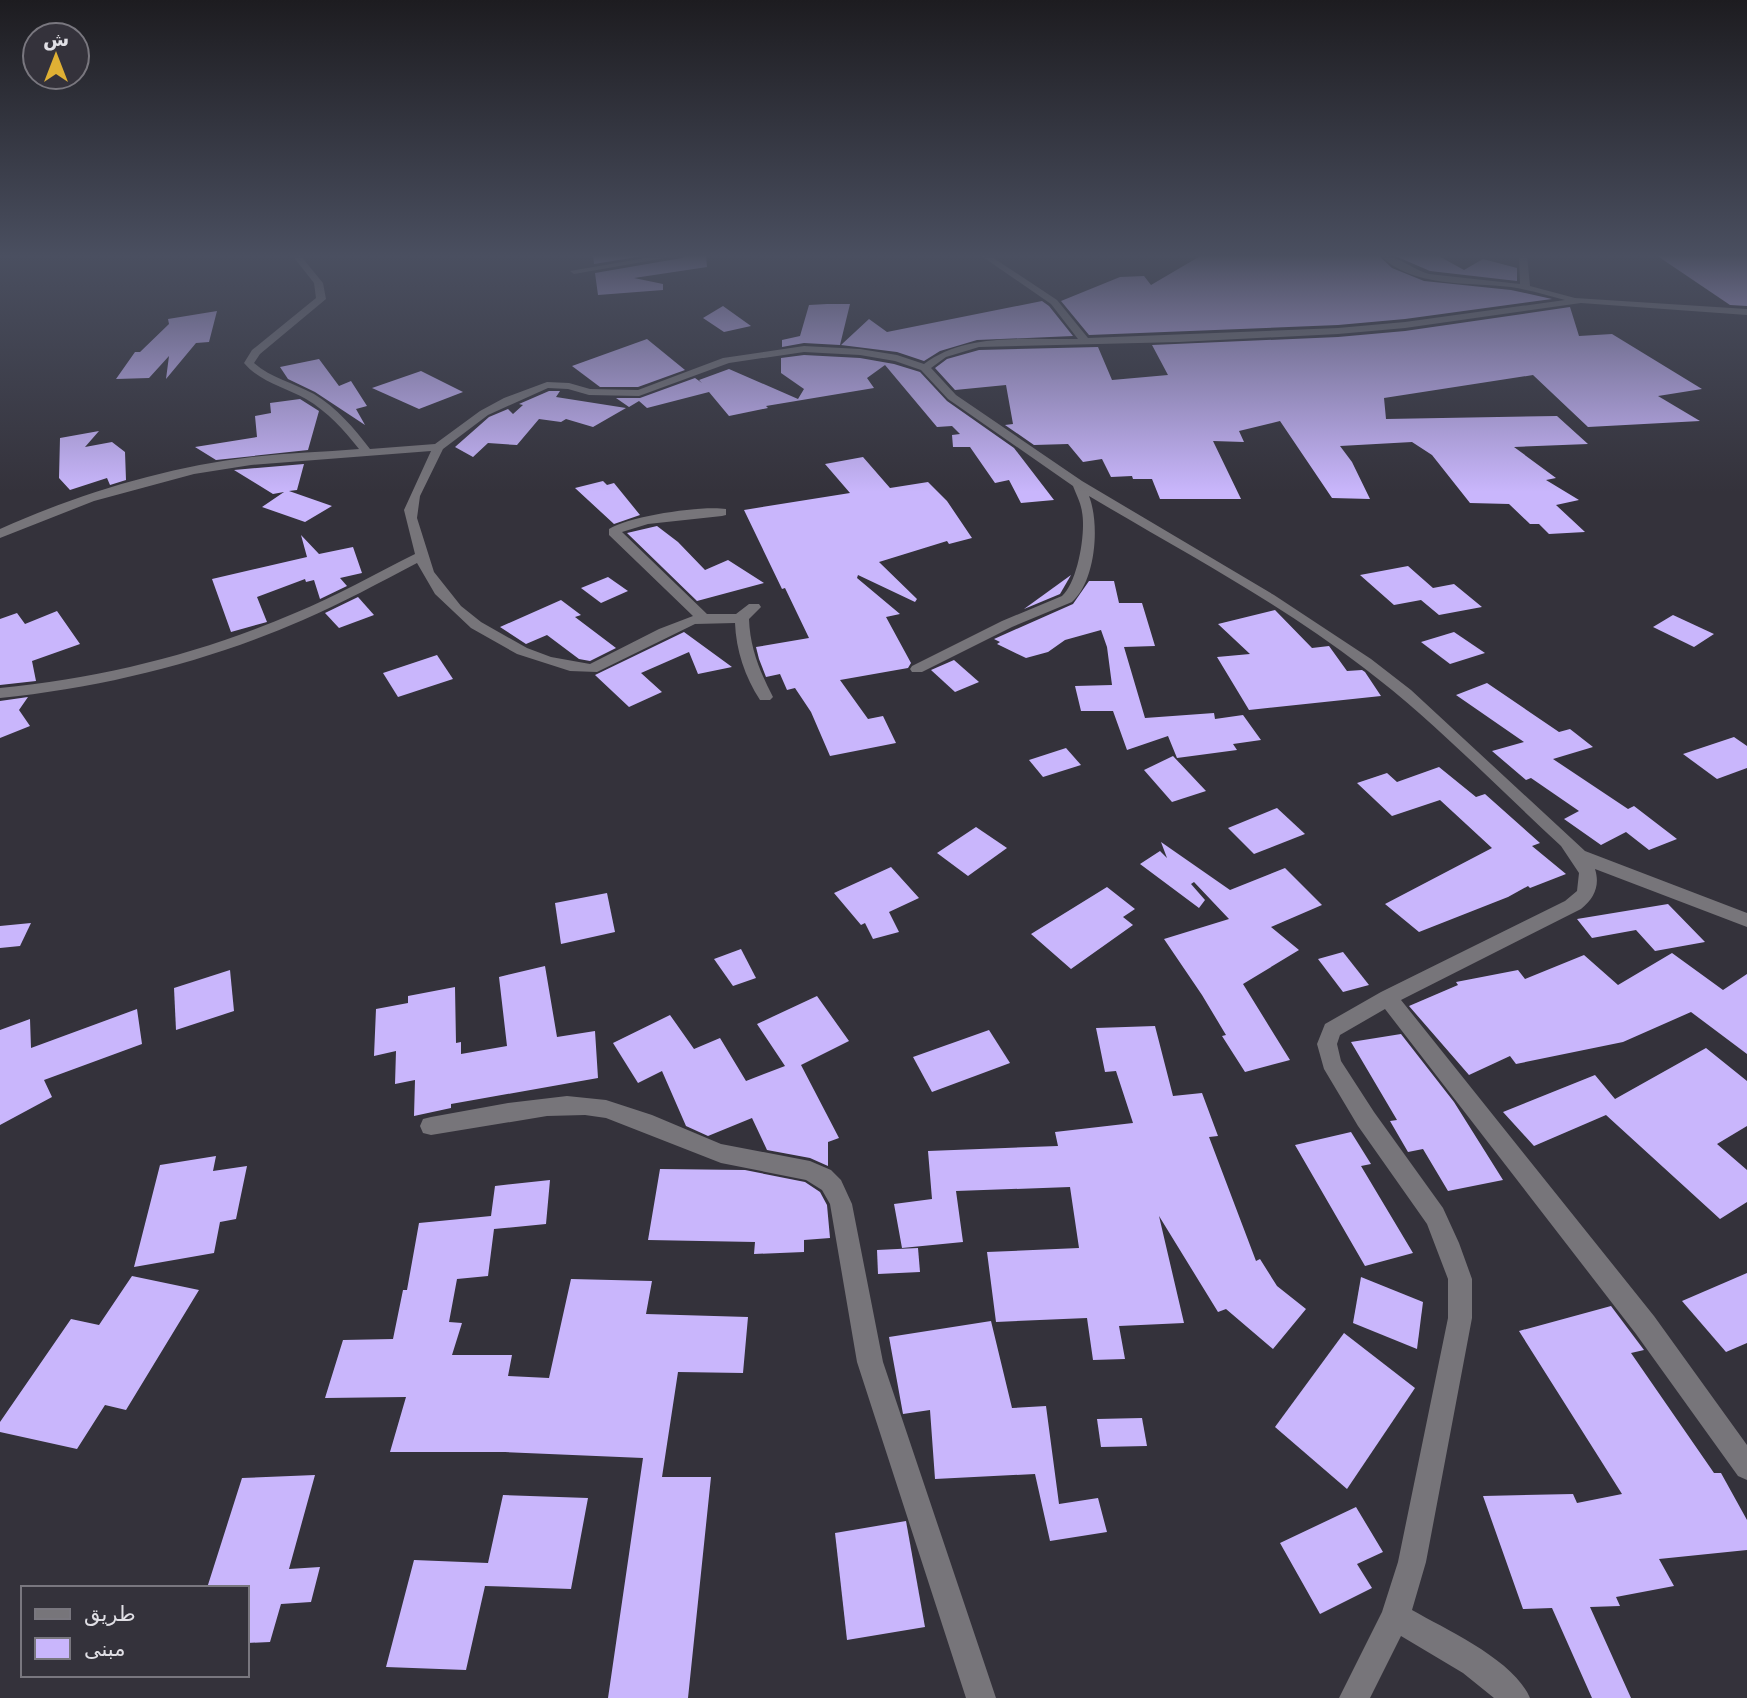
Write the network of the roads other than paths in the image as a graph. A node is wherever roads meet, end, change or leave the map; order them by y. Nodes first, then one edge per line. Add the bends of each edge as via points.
1 (278, 334) edge
2 (1079, 334) edge
3 (1274, 334) edge
4 (1084, 340) junction
5 (925, 368) junction
6 (438, 447) junction
7 (367, 452) junction
8 (1078, 484) junction
9 (722, 512) dead end
10 (0, 534) edge
11 (422, 555) junction
12 (754, 607) dead end
13 (703, 618) junction
14 (742, 618) junction
15 (917, 669) dead end
16 (0, 693) edge
17 (765, 697) dead end
18 (1580, 856) junction
19 (1747, 920) edge
20 (1388, 998) junction
21 (430, 1126) dead end
22 (1747, 1467) edge
23 (1395, 1617) junction
24 (981, 1698) edge
25 (1354, 1698) edge
26 (1515, 1698) edge

1 - 7 street via 249,363 257,372 311,397 341,419
2 - 4 street
3 - 4 street
4 - 5 street via 978,344 942,355
5 - 6 street via 860,352 804,349 727,360 639,393 589,393 547,385 484,414
5 - 8 street via 952,397
6 - 7 street
6 - 11 street via 409,512
7 - 10 street via 251,461 192,471 90,498
8 - 15 street via 1090,526 1075,592
8 - 18 street via 1366,662 1416,702
9 - 13 street via 635,522 614,532
11 - 13 street via 428,572 456,608 485,631 522,651 578,668 600,666
11 - 16 street via 297,618 235,640 111,678
12 - 14 street
13 - 14 street
14 - 17 street via 748,664
18 - 19 street
18 - 20 street via 1587,869 1585,895 1562,912
20 - 22 street via 1645,1325
20 - 23 street via 1332,1030 1327,1044 1331,1063 1435,1216 1460,1279 1460,1318 1412,1562
21 - 24 street via 547,1108 618,1110 740,1159 802,1168 822,1176 835,1189 870,1362
23 - 25 street
23 - 26 street via 1469,1660

